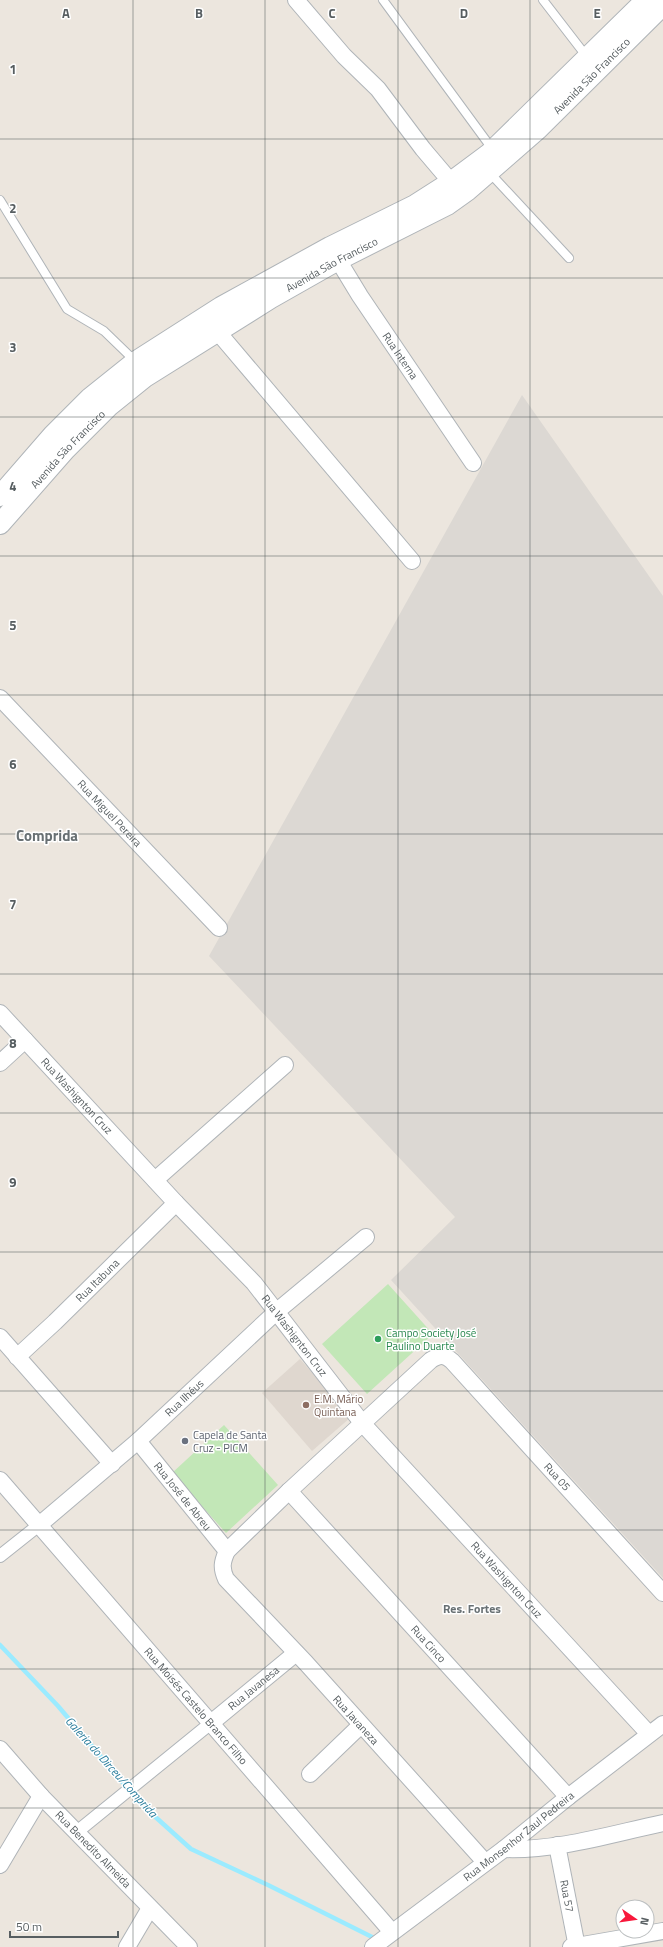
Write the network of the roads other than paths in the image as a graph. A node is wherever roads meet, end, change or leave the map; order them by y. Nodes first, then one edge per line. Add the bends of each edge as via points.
1 (296, 0) edge
2 (383, 0) edge
3 (543, 0) edge
4 (646, 0) edge
5 (663, 5) edge
6 (587, 58) junction
7 (494, 162) junction
8 (451, 182) junction
9 (0, 200) edge
10 (334, 254) junction
11 (570, 258) dead end
12 (217, 331) junction
13 (140, 370) junction
14 (472, 463) dead end
15 (0, 496) edge
16 (0, 524) edge
17 (412, 561) dead end
18 (0, 698) edge
19 (219, 928) dead end
20 (0, 1013) edge
21 (25, 1040) junction
22 (0, 1063) edge
23 (285, 1065) dead end
24 (155, 1180) junction
25 (176, 1203) junction
26 (366, 1237) dead end
27 (276, 1312) junction
28 (0, 1337) edge
29 (17, 1357) junction
30 (363, 1424) junction
31 (138, 1441) junction
32 (112, 1464) junction
33 (0, 1480) edge
34 (289, 1491) junction
35 (39, 1525) junction
36 (227, 1552) junction
37 (0, 1556) edge
38 (663, 1593) edge
39 (296, 1653) junction
40 (211, 1723) junction
41 (663, 1724) edge
42 (361, 1725) junction
43 (649, 1734) junction
44 (0, 1749) edge
45 (310, 1774) dead end
46 (41, 1796) junction
47 (568, 1796) junction
48 (663, 1823) edge
49 (78, 1831) junction
50 (557, 1845) junction
51 (504, 1849) junction
52 (485, 1862) junction
53 (0, 1865) edge
54 (150, 1908) junction
55 (663, 1931) edge
56 (381, 1941) edge
57 (127, 1947) edge
58 (189, 1947) edge
59 (575, 1947) edge

1 - 8 street via 344,56 378,89
2 - 7 lane
3 - 6 lane
4 - 6 street, Avenida São Francisco
5 - 7 street, Avenida São Francisco via 538,129
6 - 7 street, Avenida São Francisco via 512,134
7 - 8 street, Avenida São Francisco
7 - 10 street, Avenida São Francisco via 446,205
7 - 11 lane
8 - 10 street, Avenida São Francisco
9 - 13 lane via 68,309 96,325 117,342
10 - 12 street, Avenida São Francisco
10 - 13 street, Avenida São Francisco via 221,307
10 - 14 street, Rua Interna
12 - 13 street, Avenida São Francisco
12 - 17 street
13 - 15 street, Avenida São Francisco via 90,398 53,435
13 - 16 street, Avenida São Francisco
18 - 19 street, Rua Miguel Pereira
20 - 21 street, Rua Washignton Cruz
21 - 22 street
21 - 24 street, Rua Washignton Cruz
23 - 24 street
24 - 25 street, Rua Washignton Cruz
25 - 27 street, Rua Washignton Cruz via 254,1283
25 - 29 street, Rua Itabuna
26 - 27 street, Rua Ilhéus
27 - 30 street, Rua Washignton Cruz
27 - 31 street, Rua Ilhéus
28 - 29 street
29 - 32 street
30 - 34 street
30 - 38 street, Rua 05 via 431,1360 444,1355
30 - 43 street, Rua Washignton Cruz
31 - 32 street, Rua Ilhéus
31 - 36 street, Rua José de Abreu
32 - 35 street, Rua Ilhéus
33 - 35 street, Rua Moisés Castelo Branco Filho
34 - 36 street
34 - 47 street, Rua Cinco
35 - 37 street, Rua Ilhéus
35 - 40 street, Rua Moisés Castelo Branco Filho
36 - 39 street, Rua Javaneza via 222,1568 226,1579
39 - 40 street, Rua Javanesa
39 - 42 street, Rua Javaneza
40 - 49 street
40 - 56 street, Rua Moisés Castelo Branco Filho
41 - 43 street, Rua Monsenhor Zaul Pedreira
42 - 45 street
42 - 52 street, Rua Javaneza
43 - 47 street, Rua Monsenhor Zaul Pedreira
44 - 46 street, Rua Benedito Almeida
46 - 49 street, Rua Benedito Almeida
46 - 53 street
47 - 51 street, Rua Monsenhor Zaul Pedreira
48 - 50 street
49 - 54 street, Rua Benedito Almeida
50 - 51 street via 522,1850
50 - 59 street, Rua 57
51 - 52 street, Rua Monsenhor Zaul Pedreira
52 - 56 street, Rua Monsenhor Zaul Pedreira
54 - 57 street
54 - 58 street, Rua Benedito Almeida
55 - 59 street

